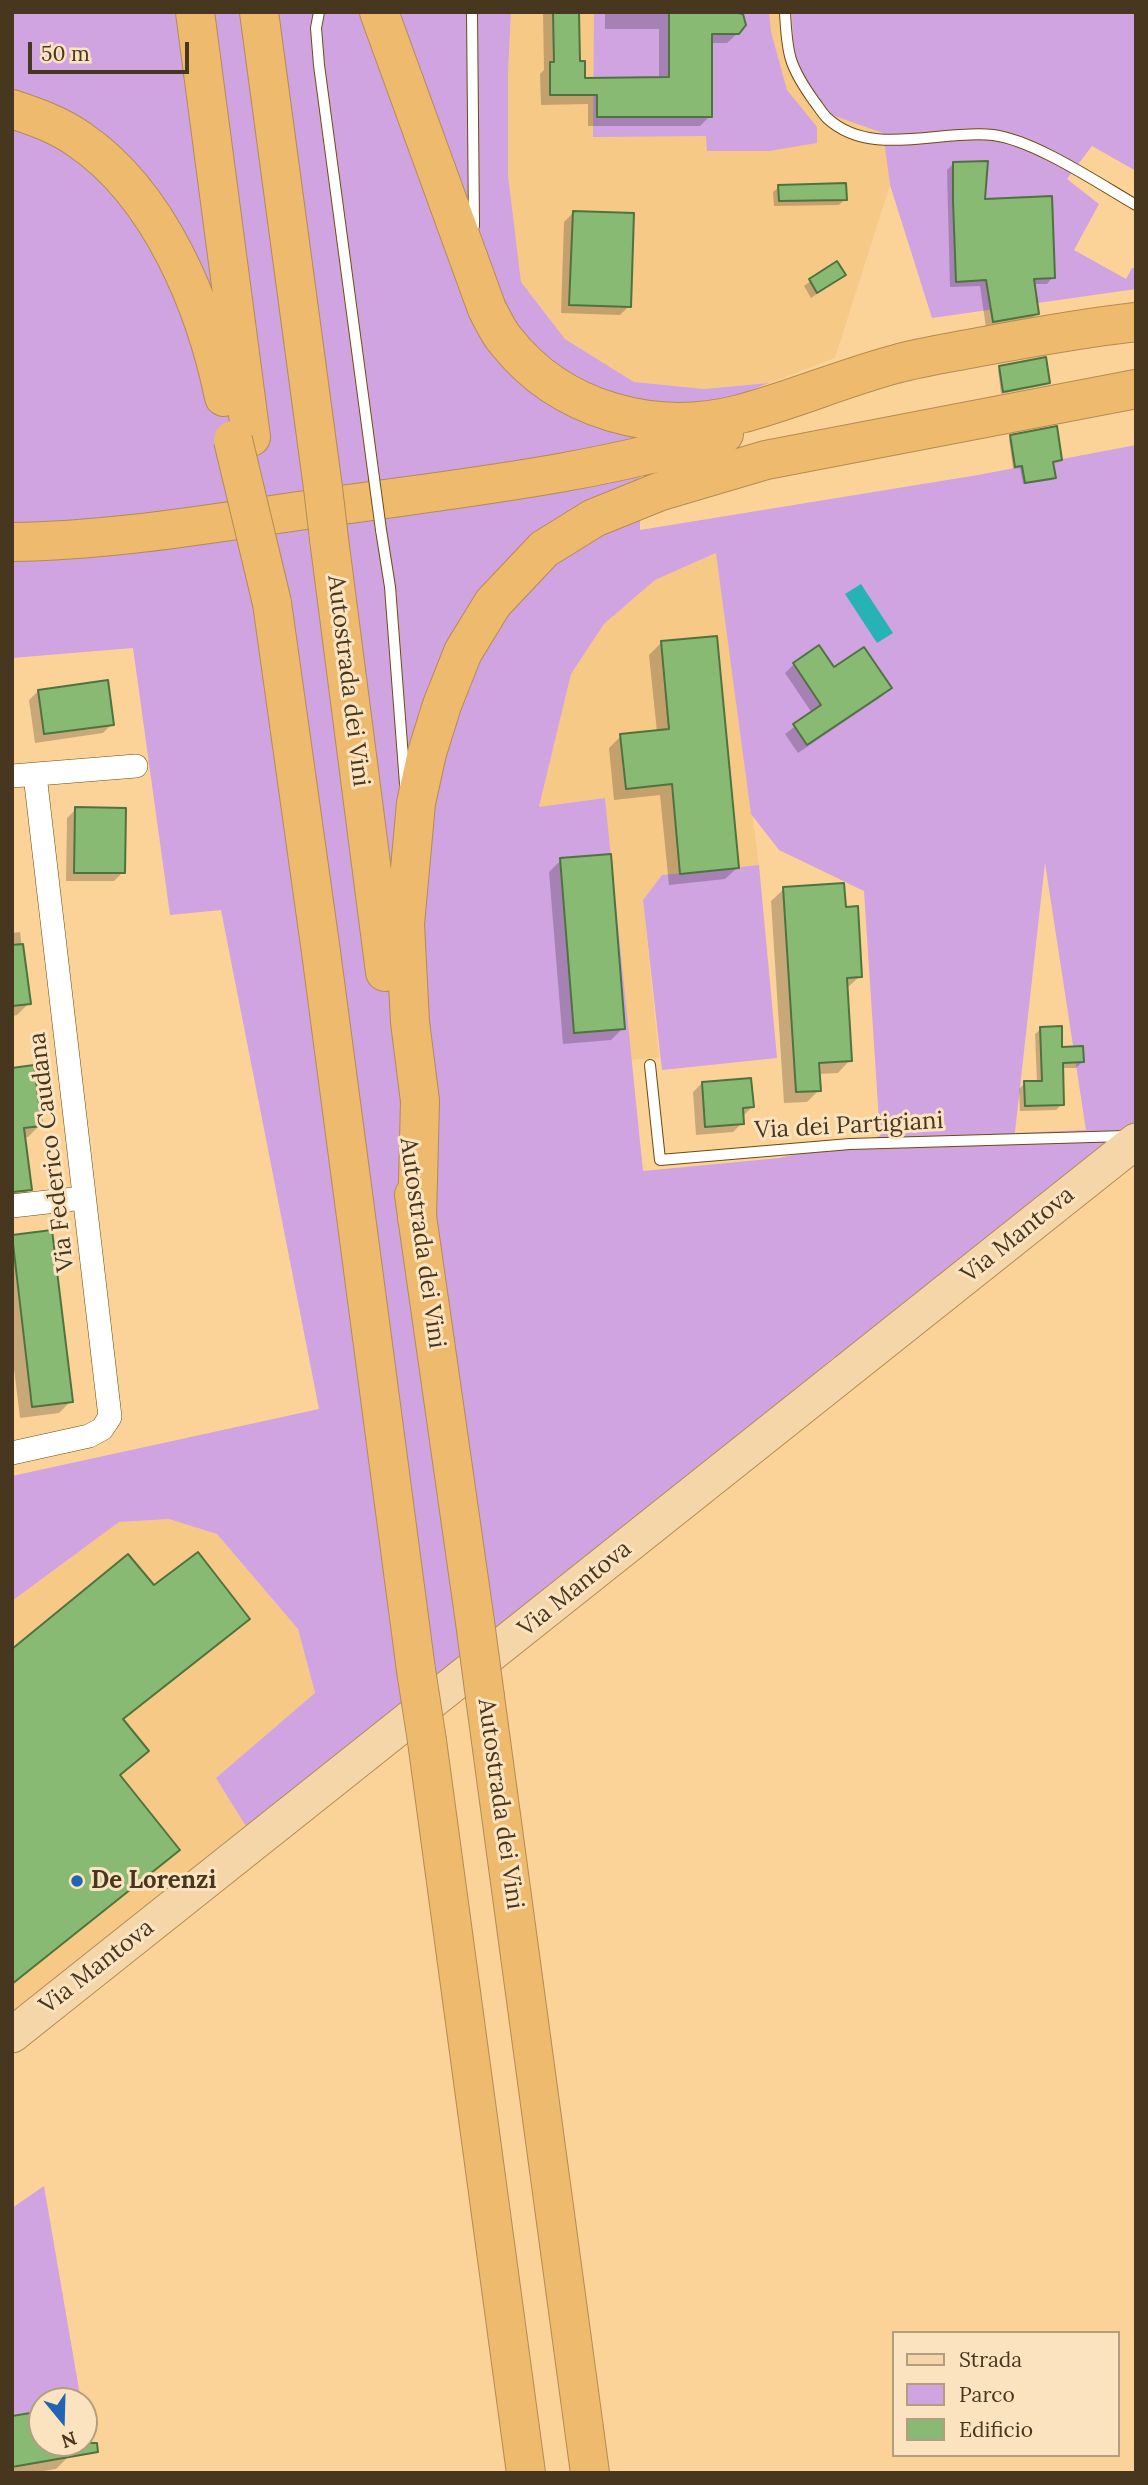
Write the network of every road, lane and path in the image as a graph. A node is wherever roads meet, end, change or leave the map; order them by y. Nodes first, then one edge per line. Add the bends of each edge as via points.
1 (195, 12) edge
2 (259, 12) edge
3 (319, 12) edge
4 (379, 12) edge
5 (471, 12) edge
6 (785, 12) edge
7 (12, 109) edge
8 (1136, 205) edge
9 (479, 284) junction
10 (1136, 322) edge
11 (897, 363) junction
12 (1136, 389) edge
13 (242, 439) junction
14 (766, 460) junction
15 (12, 542) edge
16 (12, 561) edge
17 (136, 766) dead end
18 (24, 775) edge
19 (410, 863) junction
20 (650, 1065) dead end
21 (1136, 1136) edge
22 (1136, 1142) edge
23 (83, 1198) junction
24 (12, 1206) edge
25 (417, 1219) junction
26 (12, 1452) edge
27 (12, 2035) edge
28 (526, 2473) edge
29 (590, 2473) edge

1 - 13 highway
2 - 25 highway, Autostrada dei Vini, bridge
3 - 19 lane, bridge via 319,65 390,587
4 - 9 highway
5 - 9 lane via 472,204
6 - 8 lane via 787,53 796,77 827,118 852,134 881,139 992,135 1020,141
7 - 13 highway via 46,120 81,140 111,166 156,223 206,327
9 - 11 highway via 505,340 557,389 622,415 663,423 739,414
10 - 11 highway
11 - 15 highway via 746,427 674,449 456,489 90,539
12 - 14 highway
13 - 28 highway, bridge via 272,603 309,856
14 - 16 highway via 160,549 85,559
14 - 19 highway via 661,491 594,518 544,549 493,603 463,652 442,705 416,803
17 - 18 street, Via Federico Caudana
18 - 23 street, Via Federico Caudana
19 - 25 highway via 405,924 420,1101
20 - 21 lane, Via dei Partigiani via 660,1160 850,1144
22 - 27 main road, Via Mantova
23 - 24 street
23 - 26 street, Via Federico Caudana via 110,1417 102,1429 89,1436
25 - 29 highway, Autostrada dei Vini, bridge

